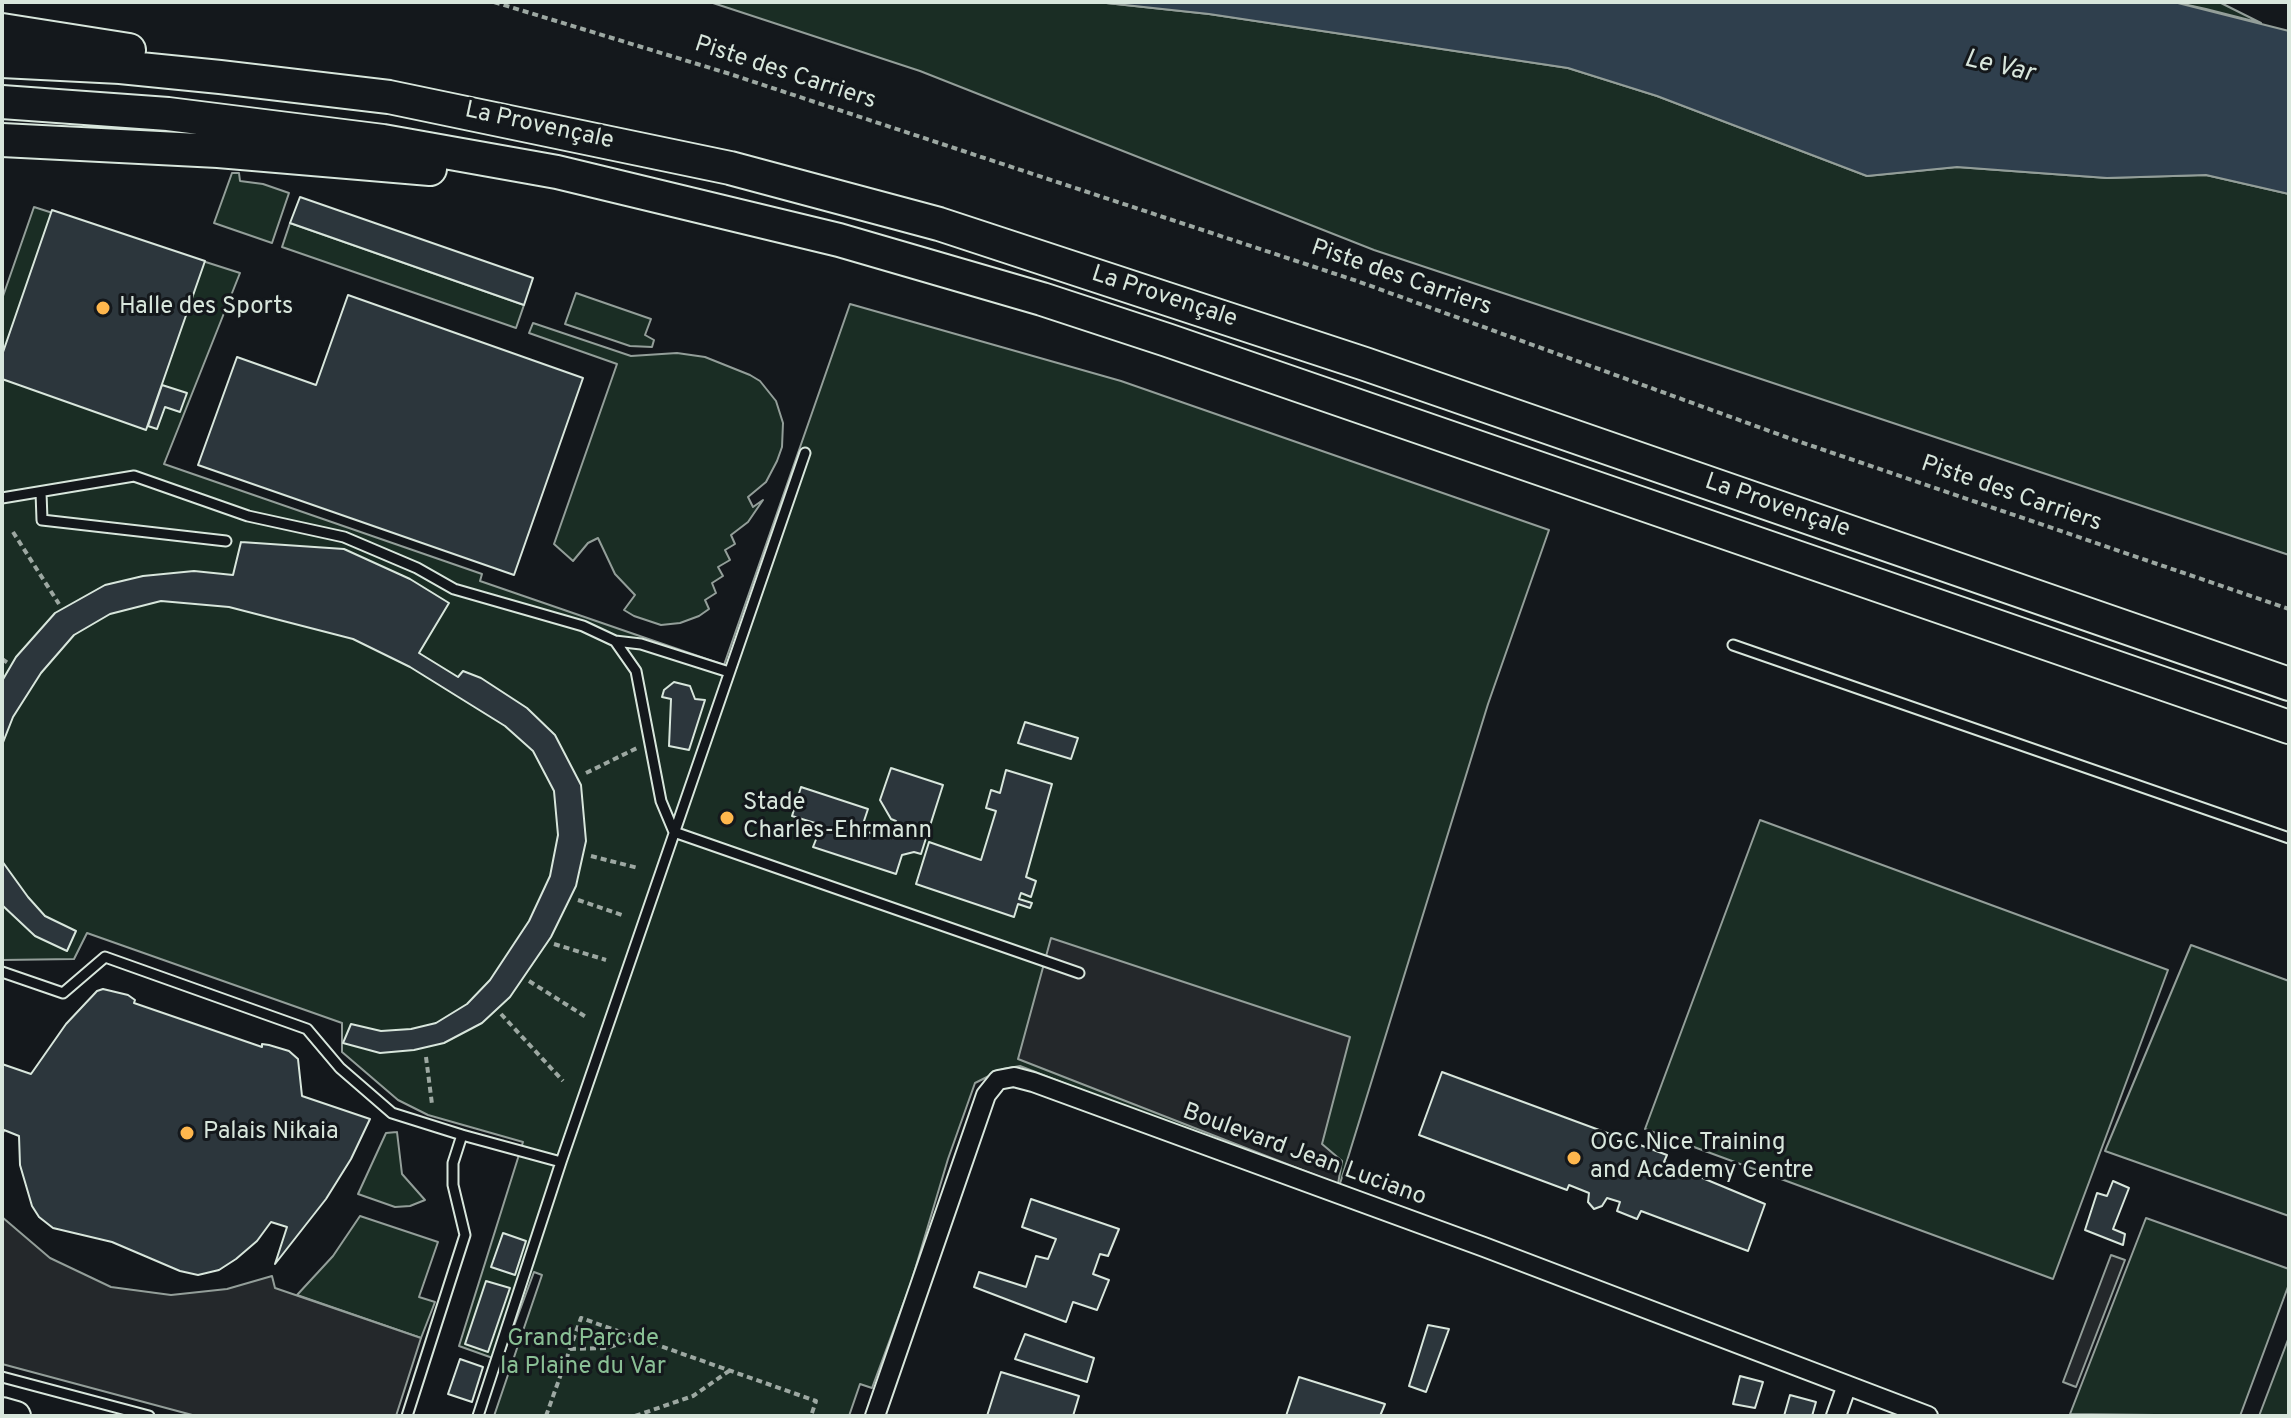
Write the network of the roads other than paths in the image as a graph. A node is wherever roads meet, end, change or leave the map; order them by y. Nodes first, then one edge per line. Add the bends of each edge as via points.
1 (2, 30) edge
2 (2, 61) edge
3 (220, 77) junction
4 (2, 102) edge
5 (2, 140) edge
6 (557, 172) junction
7 (805, 453) dead end
8 (41, 492) junction
9 (2, 498) edge
10 (226, 541) dead end
11 (615, 641) junction
12 (1733, 645) dead end
13 (729, 672) junction
14 (2289, 684) edge
15 (2289, 727) edge
16 (674, 832) junction
17 (2289, 838) edge
18 (2, 972) edge
19 (1079, 973) dead end
20 (462, 1135) junction
21 (561, 1162) junction
22 (2, 1377) edge
23 (1847, 1385) junction
24 (2, 1412) edge
25 (16, 1416) edge
26 (149, 1416) edge
27 (407, 1416) edge
28 (478, 1416) edge
29 (875, 1416) edge
30 (1836, 1416) edge
31 (1928, 1416) edge

1 - 3 highway via 142,53
2 - 3 highway, La Provençale
3 - 14 highway, La Provençale via 389,97 477,114 730,168 939,224 1365,364
4 - 6 highway, La Provençale via 297,130
5 - 6 highway via 433,169
6 - 15 highway, La Provençale via 839,240 1042,299
7 - 13 lane
8 - 9 lane
8 - 10 lane via 42,520
8 - 11 lane via 134,476 248,516 344,537 454,589 583,626
11 - 13 lane
11 - 16 lane via 636,671 661,801
12 - 17 lane
13 - 16 lane
16 - 19 lane
16 - 21 lane
18 - 20 lane via 63,993 105,957 307,1029 340,1068 392,1113
20 - 21 lane
20 - 27 lane via 453,1185 465,1235
21 - 28 lane
22 - 26 lane
23 - 29 street, Boulevard Jean Luciano via 1014,1077 998,1080 986,1095
23 - 30 street
23 - 31 street, Boulevard Jean Luciano
24 - 25 main road

